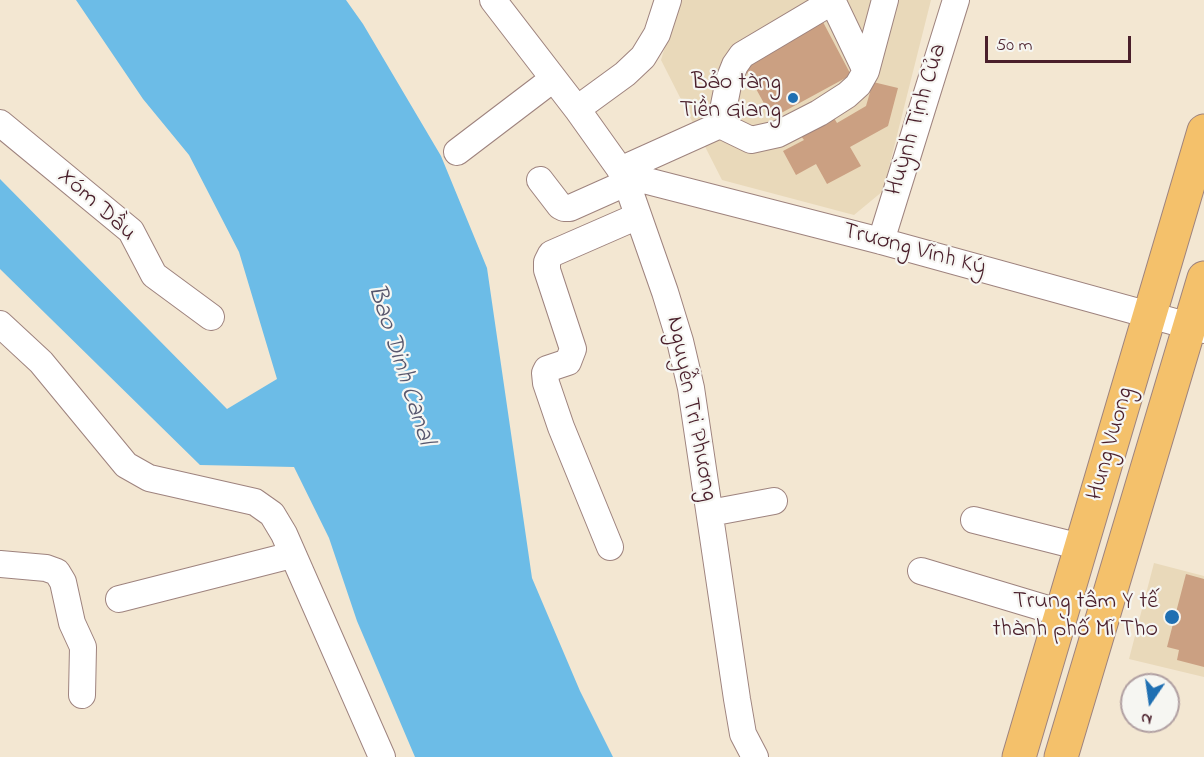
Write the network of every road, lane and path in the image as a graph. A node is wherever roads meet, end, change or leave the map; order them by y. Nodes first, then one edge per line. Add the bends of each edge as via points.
1 (493, 0) edge
2 (669, 0) edge
3 (885, 0) edge
4 (956, 0) edge
5 (832, 1) edge
6 (866, 71) junction
7 (553, 79) junction
8 (577, 109) junction
9 (0, 123) edge
10 (720, 125) junction
11 (1204, 131) edge
12 (457, 152) dead end
13 (623, 176) junction
14 (540, 180) dead end
15 (638, 216) junction
16 (881, 241) junction
17 (1204, 278) edge
18 (1150, 315) junction
19 (211, 317) dead end
20 (0, 324) edge
21 (1197, 328) edge
22 (774, 501) dead end
23 (710, 513) junction
24 (974, 520) dead end
25 (610, 547) dead end
26 (1081, 547) junction
27 (292, 555) junction
28 (0, 564) edge
29 (921, 571) dead end
30 (119, 599) dead end
31 (1061, 613) junction
32 (82, 695) dead end
33 (382, 757) edge
34 (755, 757) edge
35 (1019, 757) edge
36 (1061, 757) edge

1 - 7 street, Nguyễn Tri Phương
2 - 8 street via 657,34 643,57
3 - 6 street
4 - 16 street, Huỳnh Tịnh Của
5 - 6 street
5 - 10 street via 742,55 729,80
6 - 10 street via 858,85 836,103 778,134 751,140
7 - 8 street, Nguyễn Tri Phương
7 - 12 street
8 - 13 street, Nguyễn Tri Phương
9 - 19 street, Xóm Dầu via 131,231 154,275
10 - 13 street
11 - 18 main road, Hung Vuong
13 - 14 street via 570,208 560,206
13 - 15 street, Nguyễn Tri Phương
13 - 16 street, Trương Vĩnh Ký
15 - 23 street, Nguyễn Tri Phương via 680,341
15 - 25 street via 551,254 547,262 573,349 568,362 547,369 546,383
16 - 18 street, Trương Vĩnh Ký
17 - 21 main road, Hung Vuong
18 - 21 street, Trương Vĩnh Ký
18 - 26 main road, Hung Vuong
20 - 27 street via 41,362 126,465 148,478 255,502 272,514
21 - 36 main road, Hung Vuong
22 - 23 street
23 - 34 street, Nguyễn Tri Phương via 743,734
24 - 26 street
26 - 31 main road, Hung Vuong
27 - 30 street
27 - 33 street
28 - 32 street via 57,572 83,647
29 - 31 street
31 - 35 main road, Hung Vuong

